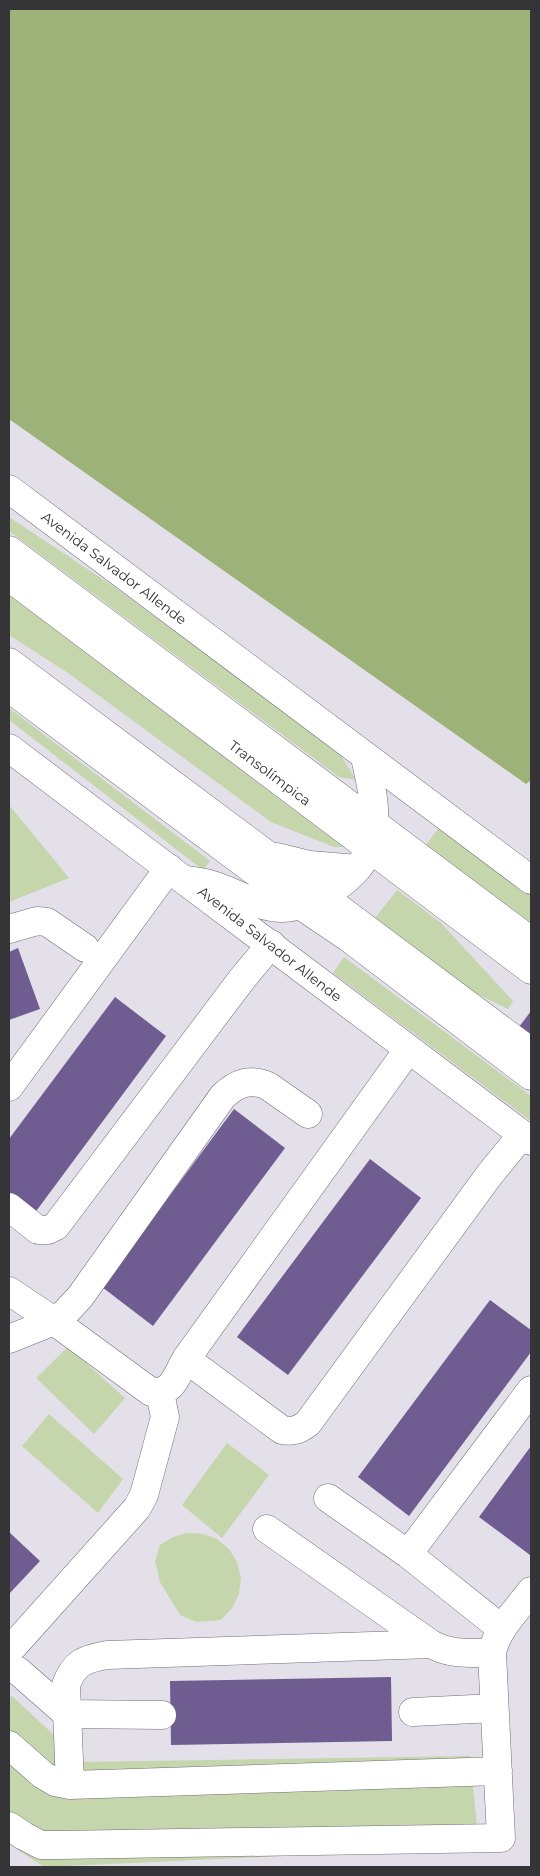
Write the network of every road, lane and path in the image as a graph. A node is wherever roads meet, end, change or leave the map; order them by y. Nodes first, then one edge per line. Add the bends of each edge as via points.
1 (9, 489) edge
2 (9, 550) edge
3 (9, 577) edge
4 (9, 662) edge
5 (9, 688) edge
6 (9, 748) edge
7 (366, 757) junction
8 (367, 847) junction
9 (266, 854) junction
10 (178, 874) junction
11 (531, 880) edge
12 (311, 901) junction
13 (9, 930) edge
14 (531, 941) edge
15 (271, 944) junction
16 (85, 948) dead end
17 (531, 970) edge
18 (408, 1050) junction
19 (531, 1052) edge
20 (531, 1076) edge
21 (9, 1087) edge
22 (308, 1114) dead end
23 (527, 1138) edge
24 (9, 1207) edge
25 (9, 1291) edge
26 (54, 1321) junction
27 (9, 1339) edge
28 (186, 1359) junction
29 (531, 1390) edge
30 (160, 1393) junction
31 (328, 1498) dead end
32 (267, 1529) dead end
33 (408, 1554) junction
34 (531, 1591) edge
35 (497, 1641) junction
36 (431, 1644) junction
37 (14, 1661) edge
38 (494, 1708) junction
39 (413, 1712) dead end
40 (67, 1714) junction
41 (162, 1715) dead end
42 (9, 1745) edge
43 (498, 1771) junction
44 (70, 1785) junction
45 (9, 1826) edge

1 - 7 main road, Avenida Salvador Allende
2 - 8 main road
3 - 8 main road, Transolímpica
4 - 9 main road
5 - 12 main road
6 - 10 main road, Avenida Salvador Allende
7 - 8 main road via 376,809
7 - 11 main road, Avenida Salvador Allende
8 - 9 main road via 310,865
8 - 12 main road via 345,882
8 - 14 main road
8 - 17 main road, Transolímpica
9 - 12 main road
10 - 12 main road via 258,904 281,908
10 - 15 main road, Avenida Salvador Allende
10 - 21 main road
12 - 19 main road
12 - 20 main road via 349,938
13 - 16 main road via 37,921 47,922
15 - 18 main road, Avenida Salvador Allende
15 - 24 main road via 56,1226 38,1230
18 - 23 main road, Avenida Salvador Allende
18 - 28 main road
22 - 26 main road via 262,1083 243,1082 232,1087 80,1297
23 - 28 main road via 490,1174 308,1423 300,1429 292,1432 282,1430
25 - 26 main road
26 - 27 main road
26 - 30 main road via 151,1392
28 - 30 main road via 169,1390
29 - 33 main road
30 - 37 main road via 165,1417 144,1495 137,1508
31 - 33 main road
32 - 36 main road
33 - 35 main road
34 - 35 main road
35 - 36 main road via 453,1653
35 - 38 main road
36 - 40 main road via 91,1658 71,1673 66,1686
37 - 40 main road
38 - 39 main road
38 - 43 main road
40 - 41 main road
40 - 44 main road
42 - 44 main road via 43,1775
43 - 44 main road
43 - 45 main road via 501,1838 58,1845 41,1844

